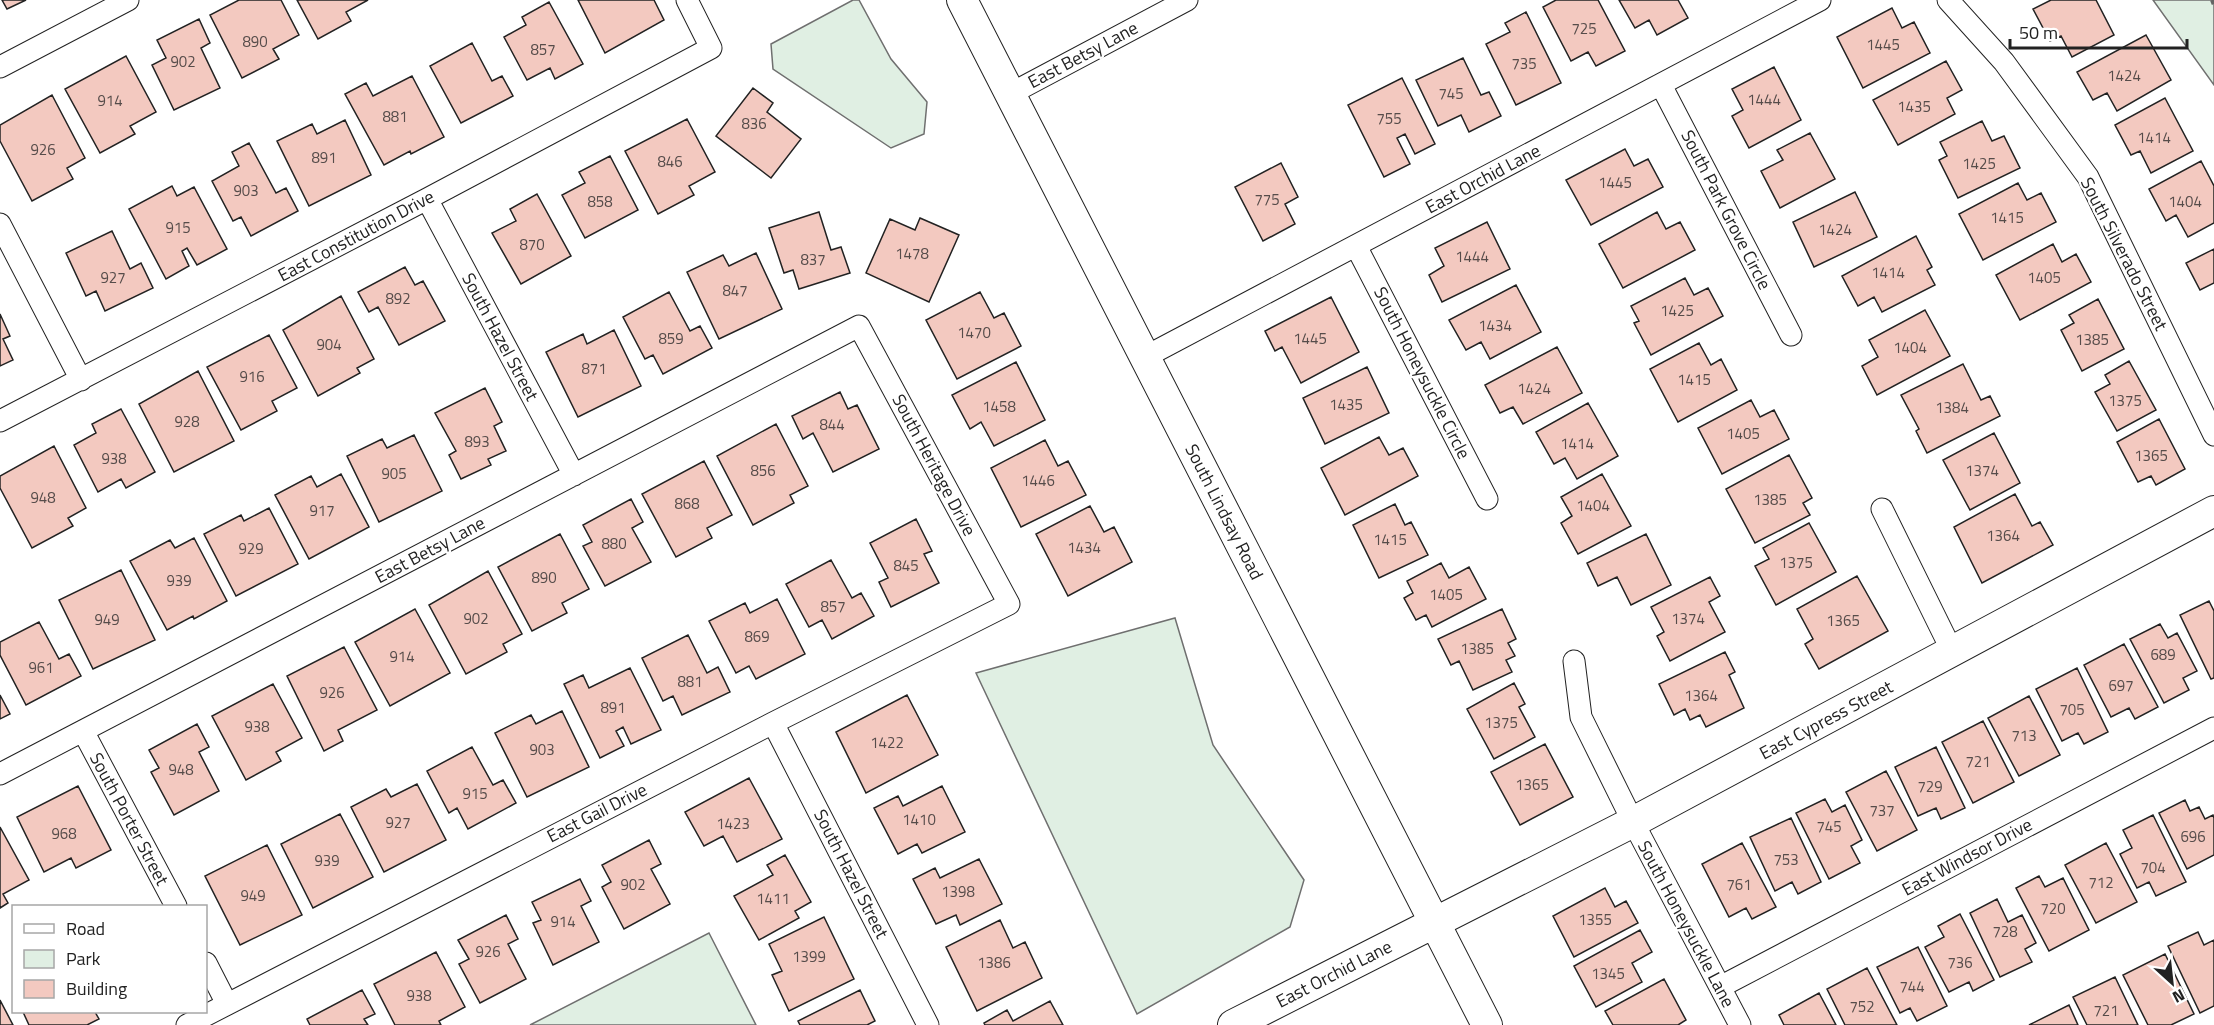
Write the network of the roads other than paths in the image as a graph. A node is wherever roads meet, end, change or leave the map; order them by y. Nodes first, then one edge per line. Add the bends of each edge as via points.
1 (128, 0) edge
2 (687, 0) edge
3 (962, 0) edge
4 (1187, 0) edge
5 (1820, 0) edge
6 (1948, 0) edge
7 (0, 67) edge
8 (1661, 85) junction
9 (1010, 94) junction
10 (427, 199) junction
11 (0, 224) edge
12 (1356, 246) junction
13 (859, 326) joint
14 (1791, 335) dead end
15 (1145, 357) junction
16 (81, 380) junction
17 (0, 421) edge
18 (2214, 435) edge
19 (574, 475) junction
20 (1488, 499) dead end
21 (1882, 509) dead end
22 (2214, 511) edge
23 (1009, 604) joint
24 (1953, 653) junction
25 (1574, 661) dead end
26 (773, 723) junction
27 (2214, 728) edge
28 (83, 731) junction
29 (0, 774) edge
30 (1633, 822) junction
31 (175, 905) edge
32 (1435, 924) junction
33 (207, 965) edge
34 (1720, 987) junction
35 (227, 1004) junction
36 (187, 1025) edge
37 (928, 1025) edge
38 (1233, 1025) edge
39 (1487, 1025) edge
40 (1740, 1025) edge

1 - 7 street
2 - 10 street, East Constitution Drive via 711,48
3 - 9 main road, South Lindsay Road
4 - 9 street, East Betsy Lane
5 - 8 street, East Orchid Lane
6 - 18 street, South Silverado Street via 2004,62 2088,177
8 - 12 street, East Orchid Lane
8 - 14 street, South Park Grove Circle
9 - 15 main road, South Lindsay Road
10 - 16 street, East Constitution Drive
10 - 19 street, South Hazel Street
11 - 16 street
12 - 15 street, East Orchid Lane
12 - 20 street, South Honeysuckle Circle
13 - 19 street, East Betsy Lane
13 - 23 street, South Heritage Drive
15 - 32 main road, South Lindsay Road
16 - 17 street, East Constitution Drive
19 - 28 street, East Betsy Lane
21 - 24 street
22 - 24 main road, East Cypress Street
23 - 26 street, East Gail Drive
24 - 30 main road, East Cypress Street
25 - 30 street, South Honeysuckle Lane via 1581,717
26 - 35 street, East Gail Drive
26 - 37 street, South Hazel Street
27 - 34 street, East Windsor Drive
28 - 29 street, East Betsy Lane
28 - 31 street, South Porter Street
30 - 32 main road, East Cypress Street
30 - 34 street, South Honeysuckle Lane
32 - 38 main road, East Orchid Lane
32 - 39 main road, South Lindsay Road
33 - 35 street
34 - 40 street, South Honeysuckle Lane
35 - 36 street, East Gail Drive

